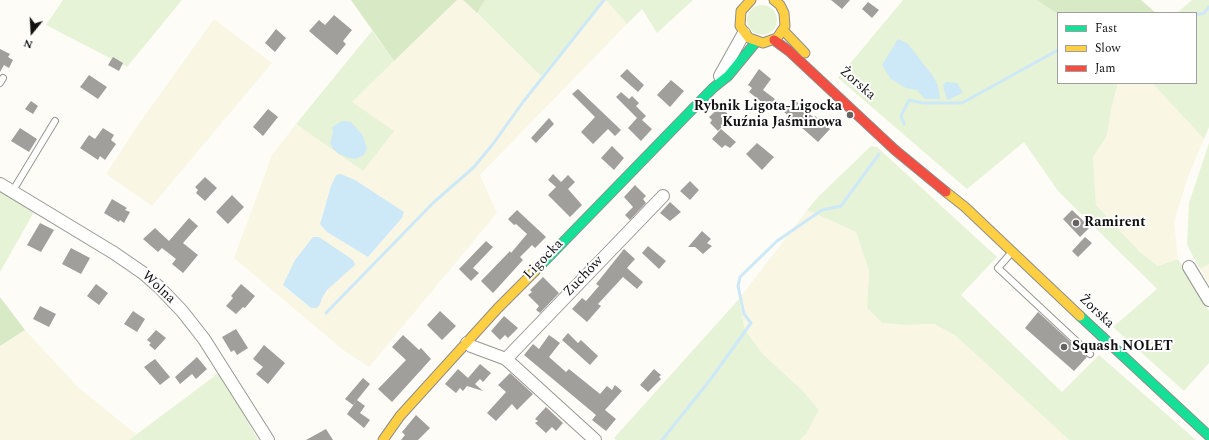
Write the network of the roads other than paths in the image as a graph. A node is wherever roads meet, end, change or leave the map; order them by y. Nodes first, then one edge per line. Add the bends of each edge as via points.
1 (751, 0) edge
2 (776, 1) edge
3 (783, 30) junction
4 (744, 33) junction
5 (774, 40) junction
6 (756, 42) junction
7 (713, 88) junction
8 (873, 116) dead end
9 (55, 120) dead end
10 (928, 165) dead end
11 (0, 184) edge
12 (12, 192) junction
13 (663, 196) dead end
14 (964, 207) junction
15 (1012, 252) junction
16 (1189, 267) dead end
17 (1209, 300) edge
18 (466, 343) junction
19 (1090, 354) dead end
20 (506, 359) junction
21 (1209, 436) edge
22 (268, 440) edge
23 (383, 440) edge
24 (595, 440) edge

1 - 4 main road via 740,6 740,22
2 - 3 main road via 783,9 785,17
3 - 5 main road
3 - 8 main road, Żorska via 825,74
4 - 6 main road
4 - 7 street, Ligocka
5 - 6 main road
5 - 14 main road, Żorska via 895,150
6 - 7 main road, Ligocka via 728,76
7 - 18 main road, Ligocka via 528,276
9 - 12 lane
10 - 14 main road, Żorska
11 - 12 street, Wolna
12 - 22 street, Wolna via 132,265 163,290 204,339
13 - 20 street, Zuchów
14 - 15 main road, Żorska
15 - 19 lane via 998,268
15 - 21 main road, Żorska
16 - 17 street
18 - 20 street
18 - 23 main road, Ligocka via 400,416
20 - 24 street

